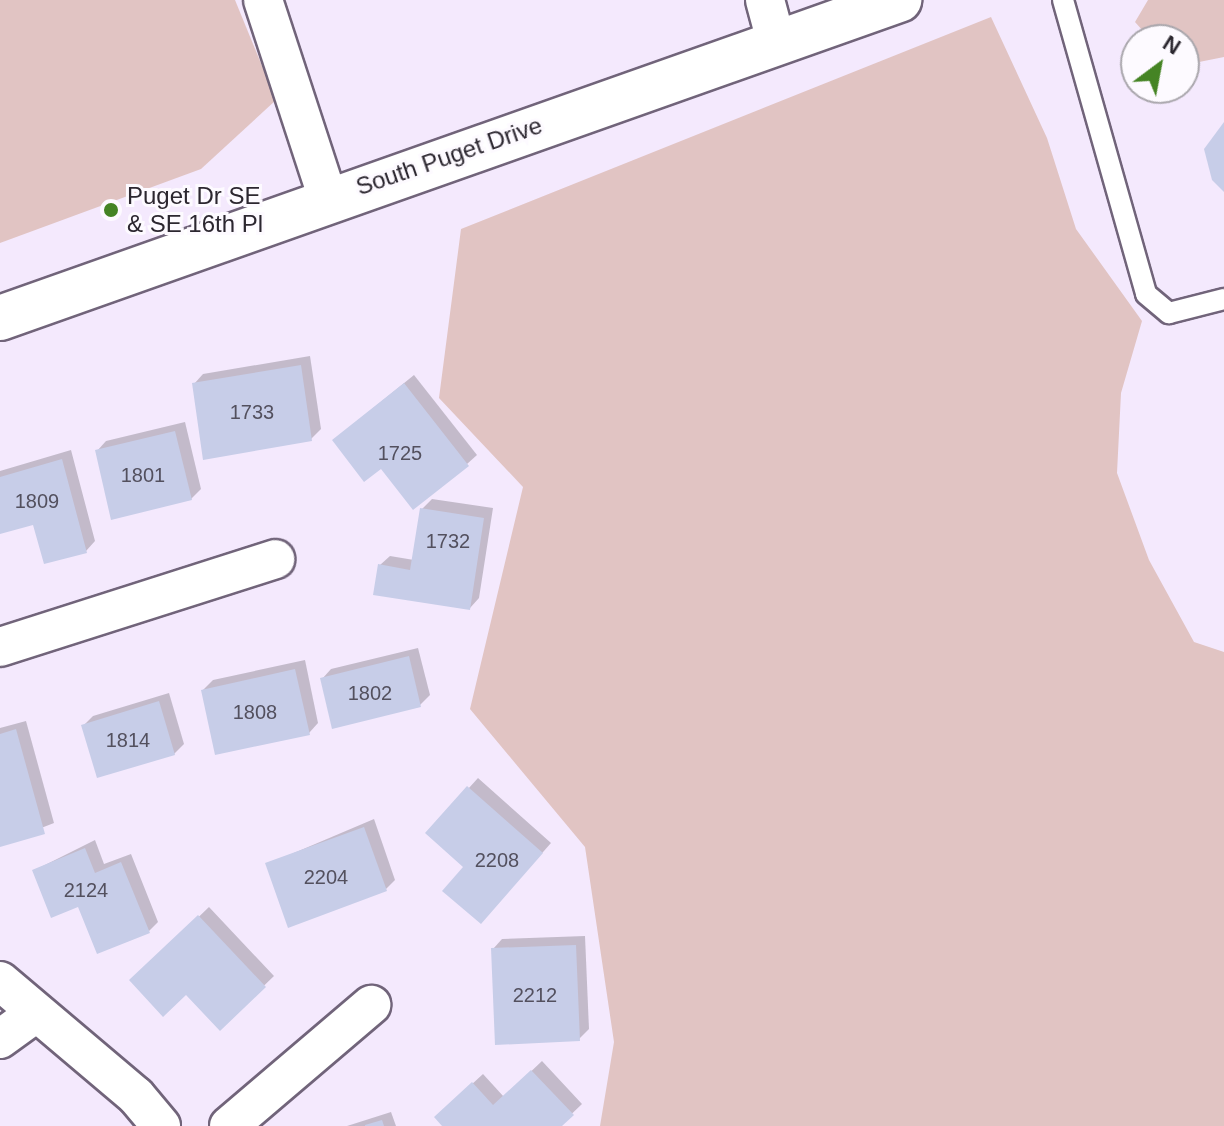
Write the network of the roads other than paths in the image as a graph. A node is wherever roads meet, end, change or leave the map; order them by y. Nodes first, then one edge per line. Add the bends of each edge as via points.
1 (263, 0) edge
2 (899, 0) edge
3 (1063, 0) edge
4 (770, 20) edge
5 (328, 199) junction
6 (1224, 299) edge
7 (0, 318) edge
8 (275, 559) dead end
9 (0, 647) edge
10 (0, 981) edge
11 (371, 1005) dead end
12 (33, 1015) junction
13 (0, 1039) edge
14 (161, 1126) edge
15 (229, 1126) edge

1 - 5 street
2 - 4 street, South Puget Drive
3 - 6 lane via 1146,294 1169,313
4 - 5 street, South Puget Drive
5 - 7 street, South Puget Drive
8 - 9 street
10 - 12 street
11 - 15 street
12 - 13 street
12 - 14 street via 136,1096

